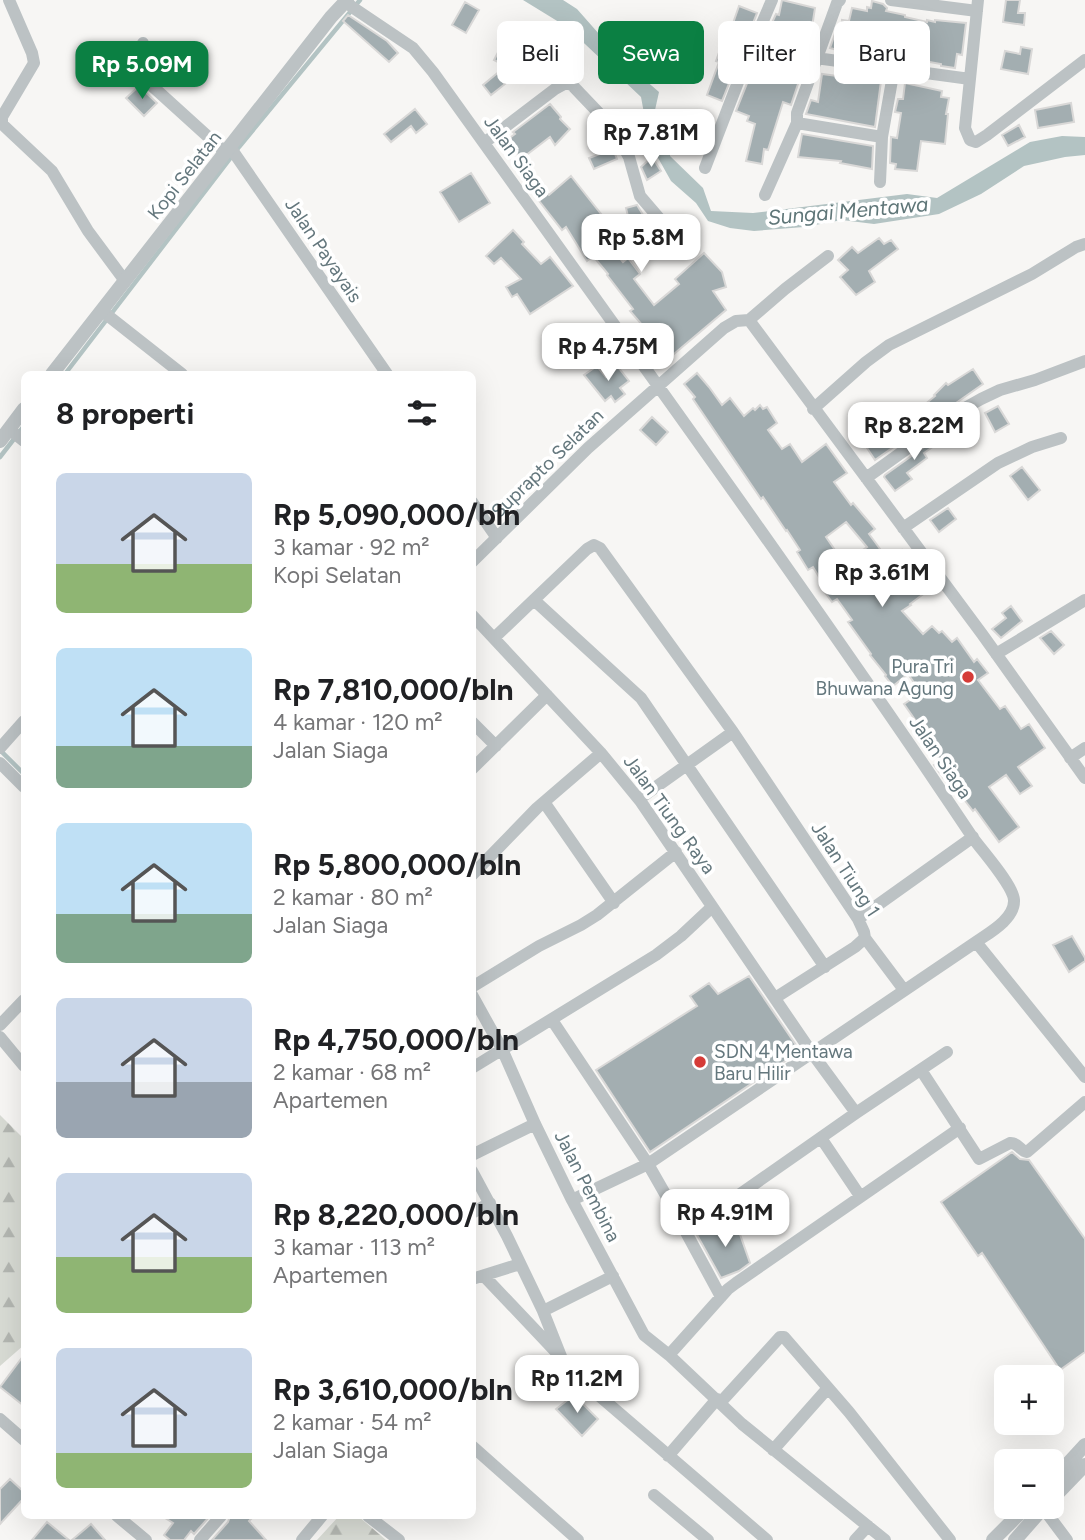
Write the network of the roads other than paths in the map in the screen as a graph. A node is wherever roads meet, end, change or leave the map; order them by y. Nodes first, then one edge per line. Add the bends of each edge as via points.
1 (9, 0) edge
2 (772, 0) edge
3 (840, 0) edge
4 (891, 0) edge
5 (351, 4) edge
6 (977, 6) edge
7 (763, 21) edge
8 (143, 43) dead end
9 (820, 47) edge
10 (1085, 60) edge
11 (930, 74) edge
12 (970, 79) junction
13 (737, 84) edge
14 (807, 84) edge
15 (891, 84) edge
16 (797, 123) junction
17 (2, 131) edge
18 (882, 137) junction
19 (484, 143) junction
20 (232, 152) junction
21 (705, 168) dead end
22 (880, 182) dead end
23 (765, 195) dead end
24 (676, 238) dead end
25 (1085, 244) edge
26 (828, 256) dead end
27 (125, 281) junction
28 (105, 313) junction
29 (749, 320) junction
30 (1085, 361) edge
31 (55, 371) edge
32 (178, 371) edge
33 (383, 371) edge
34 (658, 386) junction
35 (813, 408) junction
36 (21, 417) edge
37 (14, 436) edge
38 (1060, 438) dead end
39 (866, 478) junction
40 (476, 508) edge
41 (902, 528) junction
42 (497, 538) junction
43 (476, 558) edge
44 (534, 600) junction
45 (1085, 600) edge
46 (476, 619) edge
47 (494, 638) junction
48 (996, 654) junction
49 (547, 695) junction
50 (21, 724) edge
51 (476, 726) edge
52 (733, 732) junction
53 (2, 746) edge
54 (496, 746) junction
55 (1085, 748) edge
56 (601, 752) junction
57 (1070, 758) junction
58 (0, 763) edge
59 (476, 765) edge
60 (689, 765) junction
61 (1085, 778) edge
62 (21, 784) edge
63 (639, 799) junction
64 (544, 802) junction
65 (973, 837) junction
66 (676, 852) junction
67 (476, 871) edge
68 (614, 903) junction
69 (712, 907) junction
70 (858, 919) junction
71 (864, 938) junction
72 (976, 942) junction
73 (825, 967) junction
74 (476, 985) edge
75 (904, 990) junction
76 (775, 998) junction
77 (476, 1001) edge
78 (21, 1003) edge
79 (552, 1020) junction
80 (0, 1025) edge
81 (0, 1037) edge
82 (502, 1049) junction
83 (947, 1052) dead end
84 (812, 1053) junction
85 (21, 1062) edge
86 (476, 1065) edge
87 (921, 1070) junction
88 (1085, 1077) edge
89 (1085, 1102) edge
90 (856, 1113) junction
91 (536, 1124) junction
92 (960, 1128) junction
93 (821, 1139) junction
94 (476, 1153) edge
95 (648, 1164) junction
96 (476, 1178) edge
97 (860, 1196) junction
98 (572, 1200) junction
99 (490, 1203) junction
100 (476, 1211) edge
101 (686, 1233) junction
102 (520, 1264) junction
103 (613, 1276) junction
104 (478, 1278) edge
105 (721, 1297) junction
106 (543, 1311) junction
107 (668, 1355) junction
108 (561, 1358) junction
109 (828, 1388) junction
110 (719, 1401) junction
111 (0, 1419) edge
112 (21, 1437) edge
113 (1085, 1445) edge
114 (476, 1450) edge
115 (773, 1450) junction
116 (668, 1456) junction
117 (1085, 1465) edge
118 (1064, 1467) edge
119 (1064, 1486) edge
120 (654, 1495) dead end
121 (121, 1519) edge
122 (218, 1519) edge
123 (320, 1519) edge
124 (372, 1519) edge
125 (1014, 1519) edge
126 (1033, 1519) edge
127 (1055, 1519) edge
128 (868, 1526) junction
129 (146, 1540) edge
130 (200, 1540) edge
131 (302, 1540) edge
132 (399, 1540) edge
133 (578, 1540) edge
134 (708, 1540) edge
135 (767, 1540) edge
136 (855, 1540) edge
137 (885, 1540) edge
138 (950, 1540) edge
139 (993, 1540) edge
140 (1015, 1540) edge
141 (1067, 1540) edge

1 - 17 street via 34,63 2,117
2 - 7 street
3 - 9 street
4 - 6 street
5 - 19 street, Jalan Siaga via 420,55
5 - 20 street, Kopi Selatan via 331,17
6 - 12 street
8 - 20 street, Jalan Payayais via 140,75
10 - 12 street via 976,142 965,128
11 - 12 street
13 - 21 street
14 - 16 street
15 - 18 street
16 - 18 street
16 - 23 street
17 - 27 street via 52,171
18 - 22 street
19 - 24 street via 555,89 572,85 613,128 629,157 640,196
19 - 34 street, Jalan Siaga
20 - 27 street, Kopi Selatan
20 - 33 street, Jalan Payayais
25 - 35 street via 889,345
26 - 29 street, Suprapto Selatan
27 - 28 street, Kopi Selatan
28 - 31 street, Kopi Selatan
28 - 32 street
29 - 34 street, Suprapto Selatan via 724,328
29 - 35 street
30 - 39 street via 981,398
34 - 42 street, Suprapto Selatan
34 - 65 street, Jalan Siaga
35 - 39 street
36 - 37 street
38 - 41 street via 998,463
39 - 41 street
40 - 42 street
41 - 48 street
42 - 43 street, Suprapto Selatan
44 - 47 street
44 - 52 street, Jalan Tiung 1 via 587,548 600,548
44 - 60 street via 633,689
45 - 48 street
46 - 47 street, Jalan Tiung Raya
47 - 49 street, Jalan Tiung Raya
48 - 57 street
49 - 54 street
49 - 56 street, Jalan Tiung Raya
50 - 53 street
51 - 54 street
52 - 60 street
52 - 70 street, Jalan Tiung 1
54 - 59 street
55 - 57 street
56 - 63 street, Jalan Tiung Raya
56 - 64 street
57 - 61 street
58 - 62 street
60 - 63 street
60 - 73 street
63 - 66 street, Jalan Tiung Raya
64 - 67 street
64 - 68 street
65 - 70 street
65 - 72 street, Jalan Siaga via 1010,888 1014,902 1002,923
66 - 68 street
66 - 69 street, Jalan Tiung Raya
68 - 74 street
69 - 76 street, Jalan Tiung Raya
69 - 79 street via 663,950
70 - 71 street, Jalan Tiung 1
71 - 73 street, Jalan Tiung 1
71 - 75 street
72 - 75 street, Jalan Siaga
72 - 88 street
73 - 76 street, Jalan Tiung 1
75 - 84 street, Jalan Siaga
76 - 84 street, Jalan Tiung Raya
77 - 82 street, Jalan Pembina
78 - 80 street
79 - 82 street
79 - 95 street
81 - 85 street
82 - 86 street
82 - 91 street, Jalan Pembina
83 - 87 street
84 - 90 street, Jalan Tiung Raya
84 - 95 street, Jalan Siaga
87 - 90 street
87 - 92 street
89 - 92 street via 1027,1152 1010,1143 979,1159
90 - 93 street
91 - 94 street
91 - 98 street, Jalan Pembina
92 - 97 street
93 - 97 street
93 - 101 street
95 - 98 street, Jalan Siaga
95 - 101 street
96 - 99 street
97 - 105 street
98 - 103 street, Jalan Pembina
99 - 100 street
99 - 102 street
101 - 105 street
102 - 104 street
102 - 106 street
103 - 106 street
103 - 107 street, Jalan Pembina via 644,1335
104 - 108 street
105 - 107 street
106 - 108 street
107 - 110 street, Jalan Pembina
108 - 116 street via 577,1378
109 - 110 street via 782,1336
109 - 115 street
109 - 138 street
110 - 115 street, Jalan Pembina
110 - 116 street
111 - 112 street
113 - 118 street
114 - 133 street
115 - 128 street, Jalan Pembina
116 - 135 street
117 - 119 street
120 - 134 street
121 - 129 street
122 - 130 street
123 - 131 street
124 - 132 street
125 - 139 street
126 - 140 street
127 - 141 street
128 - 136 street
128 - 137 street, Jalan Pembina

